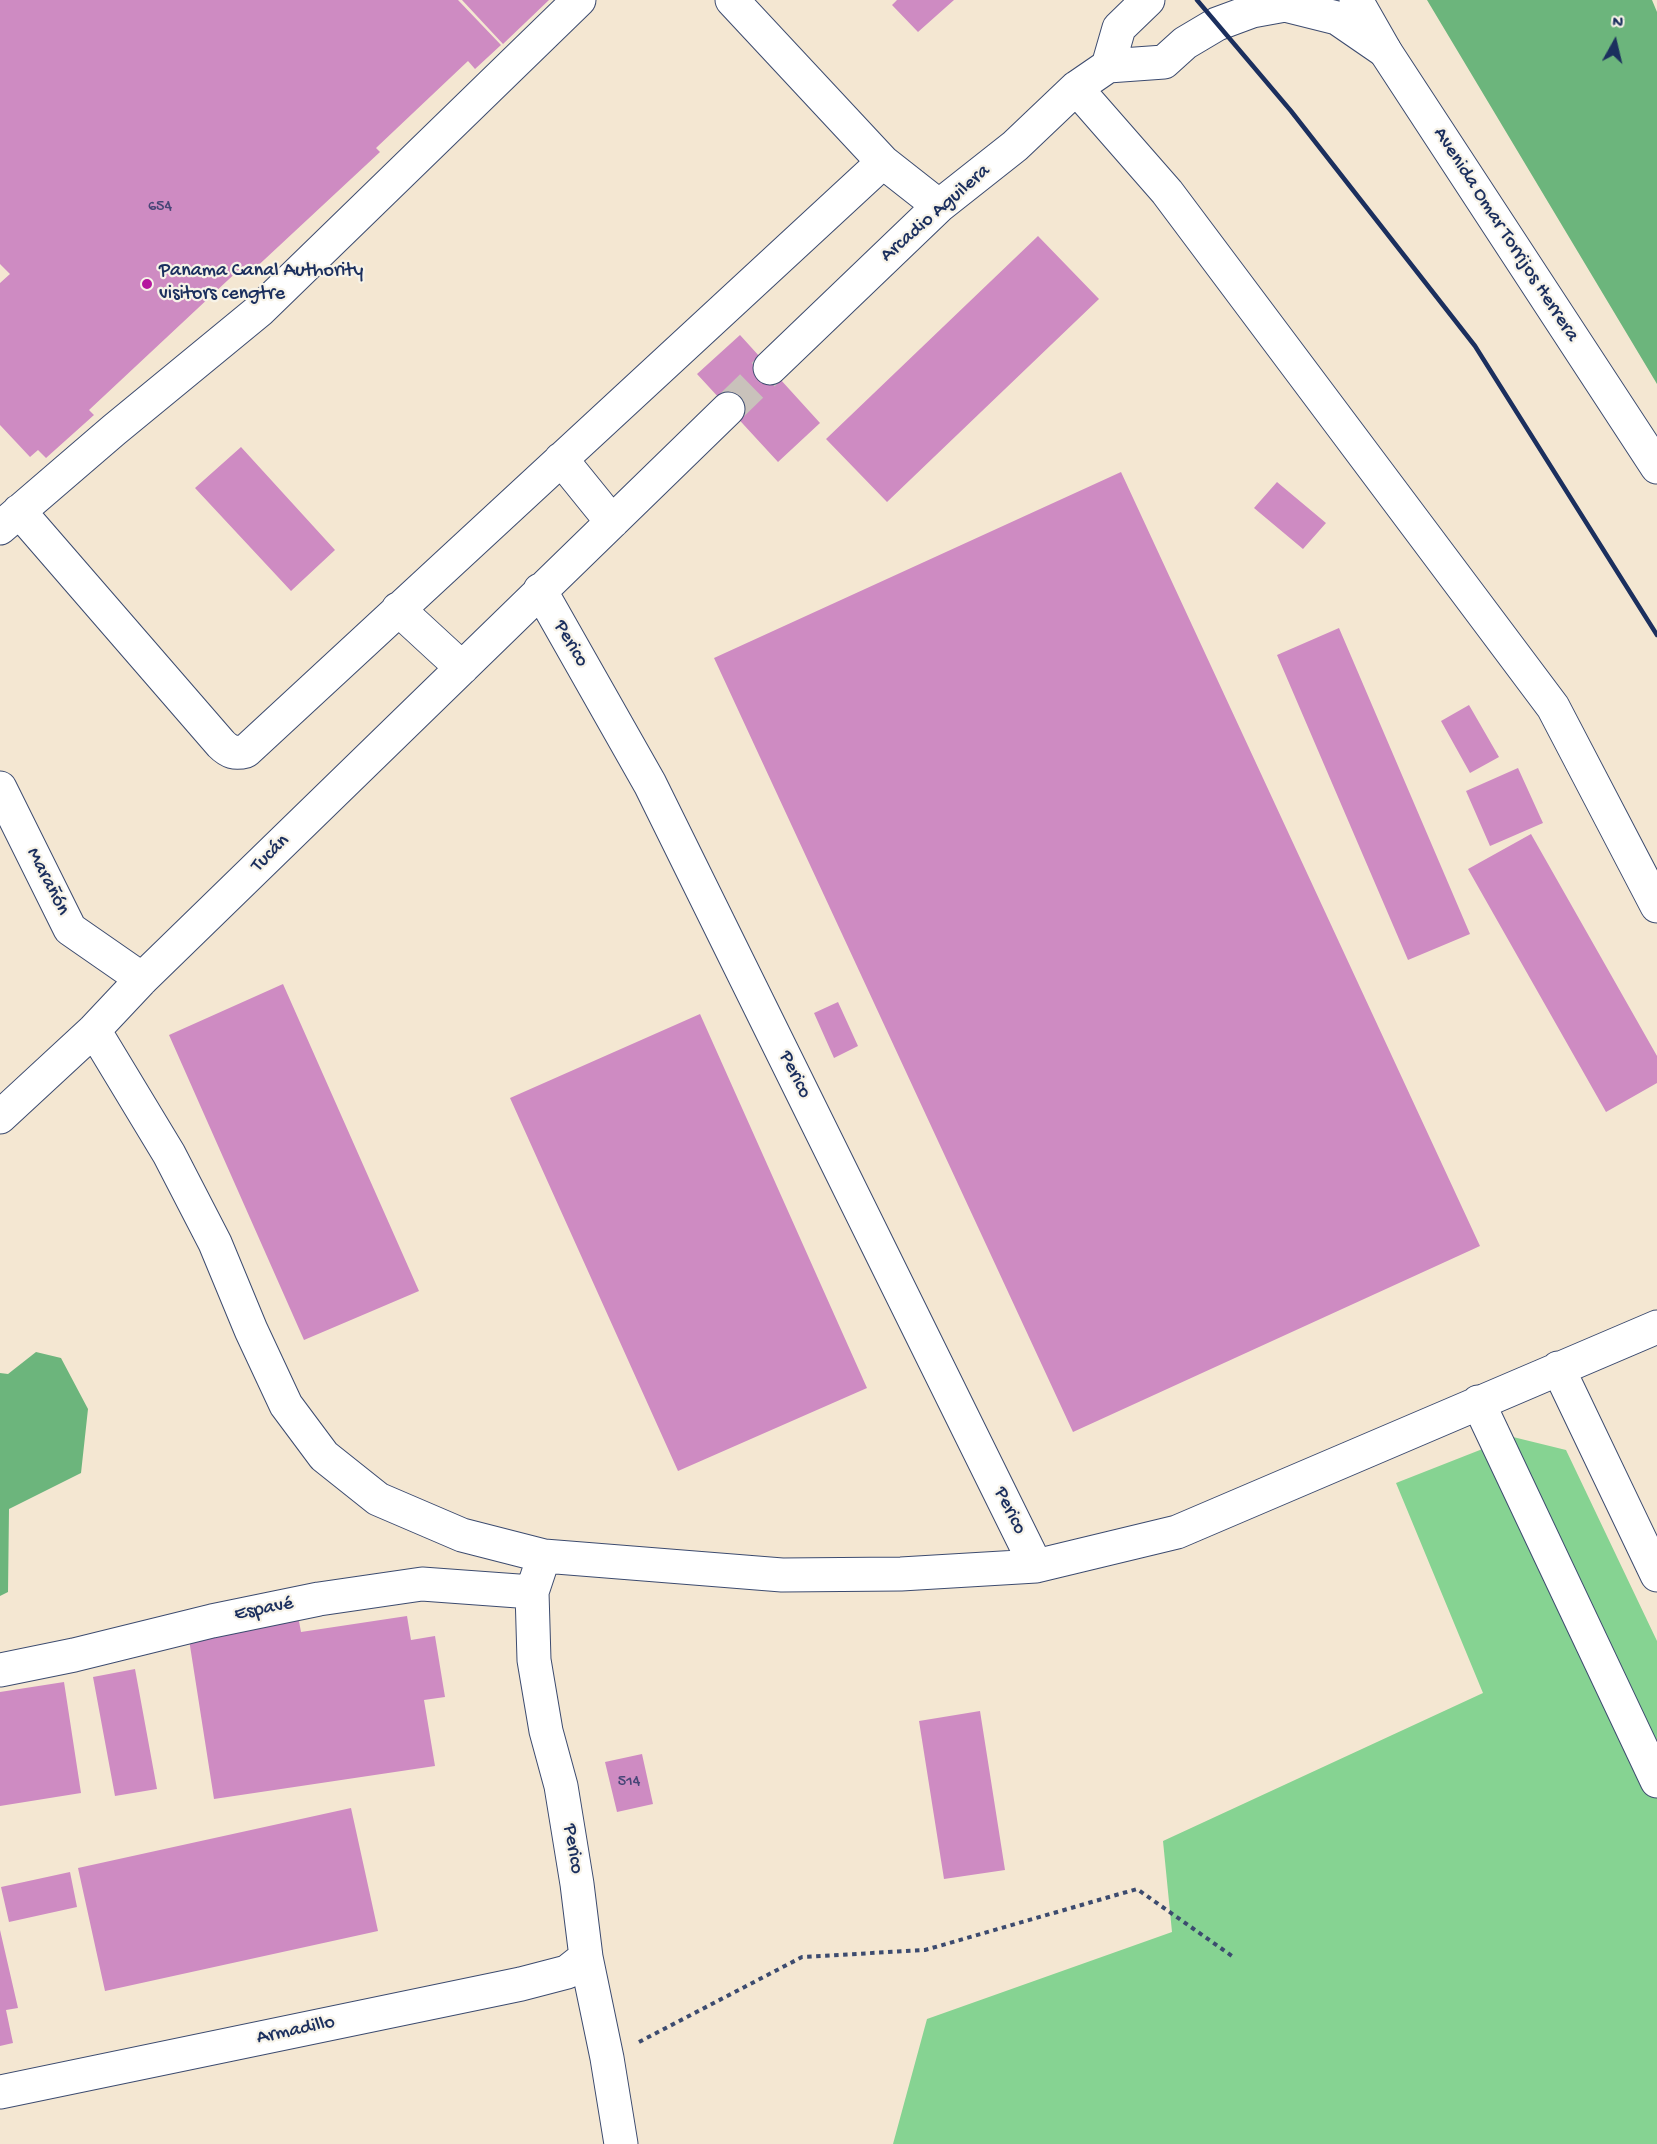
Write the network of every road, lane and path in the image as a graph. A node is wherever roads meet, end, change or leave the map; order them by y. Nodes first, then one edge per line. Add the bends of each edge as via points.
1 (579, 0) edge
2 (732, 0) edge
3 (1148, 0) edge
4 (1356, 0) edge
5 (1385, 51) junction
6 (1108, 66) junction
7 (1076, 88) junction
8 (883, 162) junction
9 (939, 206) junction
10 (770, 368) tunnel mouth
11 (728, 409) tunnel mouth
12 (561, 459) junction
13 (1657, 467) edge
14 (10, 519) edge
15 (612, 522) junction
16 (540, 590) junction
17 (398, 609) junction
18 (462, 668) junction
19 (0, 788) edge
20 (1657, 906) edge
21 (142, 979) junction
22 (94, 1030) junction
23 (0, 1117) edge
24 (1657, 1327) edge
25 (1558, 1368) junction
26 (1478, 1402) junction
27 (1647, 1528) edge
28 (544, 1556) junction
29 (1036, 1566) junction
30 (1657, 1575) edge
31 (532, 1592) junction
32 (0, 1670) edge
33 (1657, 1781) edge
34 (1232, 1956) dead end
35 (586, 1957) junction
36 (607, 2058) junction
37 (0, 2092) edge
38 (621, 2144) edge

1 - 14 main road via 260,310
2 - 8 main road
3 - 6 main road via 1119,28
4 - 5 main road, Avenida Omar Torrijos Herrera
5 - 6 main road via 1337,18 1286,5 1252,11 1217,24 1164,62
5 - 13 main road, Avenida Omar Torrijos Herrera
6 - 7 main road, Arcadio Aguilera
7 - 9 main road, Arcadio Aguilera via 1015,146
7 - 20 main road via 1167,192 1553,707
8 - 9 main road
8 - 12 main road
9 - 10 main road, Arcadio Aguilera
11 - 15 main road
12 - 15 main road
12 - 17 main road
14 - 17 main road via 228,751 246,751
15 - 16 main road
16 - 18 main road, Tucán
16 - 29 main road, Perico via 650,784
17 - 18 main road
18 - 21 main road, Tucán
19 - 21 main road, Marañón via 70,929
21 - 22 main road, Tucán
22 - 23 main road, Tucán
22 - 28 main road via 169,1154 215,1243 286,1405 324,1456 378,1499 462,1535
24 - 25 main road
25 - 26 main road
25 - 27 main road
26 - 29 main road via 1176,1532
26 - 33 main road
27 - 30 main road
28 - 29 main road via 782,1575 901,1574
28 - 31 main road, Perico
31 - 32 main road, Espavé via 422,1584 399,1587 223,1618
31 - 35 main road, Perico via 534,1660 546,1731 561,1786
34 - 36 path via 1137,1888 925,1950 802,1958
35 - 36 main road, Perico
35 - 37 main road, Armadillo via 567,1972 521,1984
36 - 38 main road, Perico

